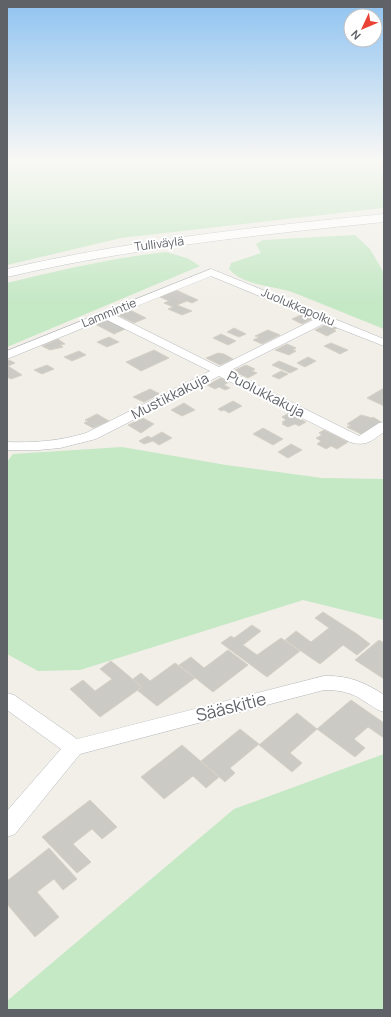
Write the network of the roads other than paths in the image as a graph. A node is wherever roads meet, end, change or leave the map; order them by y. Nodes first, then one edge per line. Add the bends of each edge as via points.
1 (384, 218) edge
2 (7, 272) edge
3 (211, 272) joint
4 (106, 315) junction
5 (325, 318) junction
6 (384, 343) edge
7 (7, 355) edge
8 (220, 371) junction
9 (384, 426) edge
10 (7, 446) edge
11 (7, 700) edge
12 (384, 705) edge
13 (74, 748) junction
14 (7, 827) edge

1 - 2 main road, Tulliväylä via 136,246
3 - 4 street, Lammintie
3 - 5 street, Juolukkapolku
4 - 7 street, Lammintie
4 - 8 street, Puolukkakuja
5 - 6 street, Juolukkapolku
5 - 8 street, Mustikkakuja
8 - 9 street, Puolukkakuja via 361,441
8 - 10 street, Mustikkakuja via 91,436 73,442 28,447
11 - 13 street
12 - 13 street, Sääskitie via 352,685 324,683
13 - 14 street

